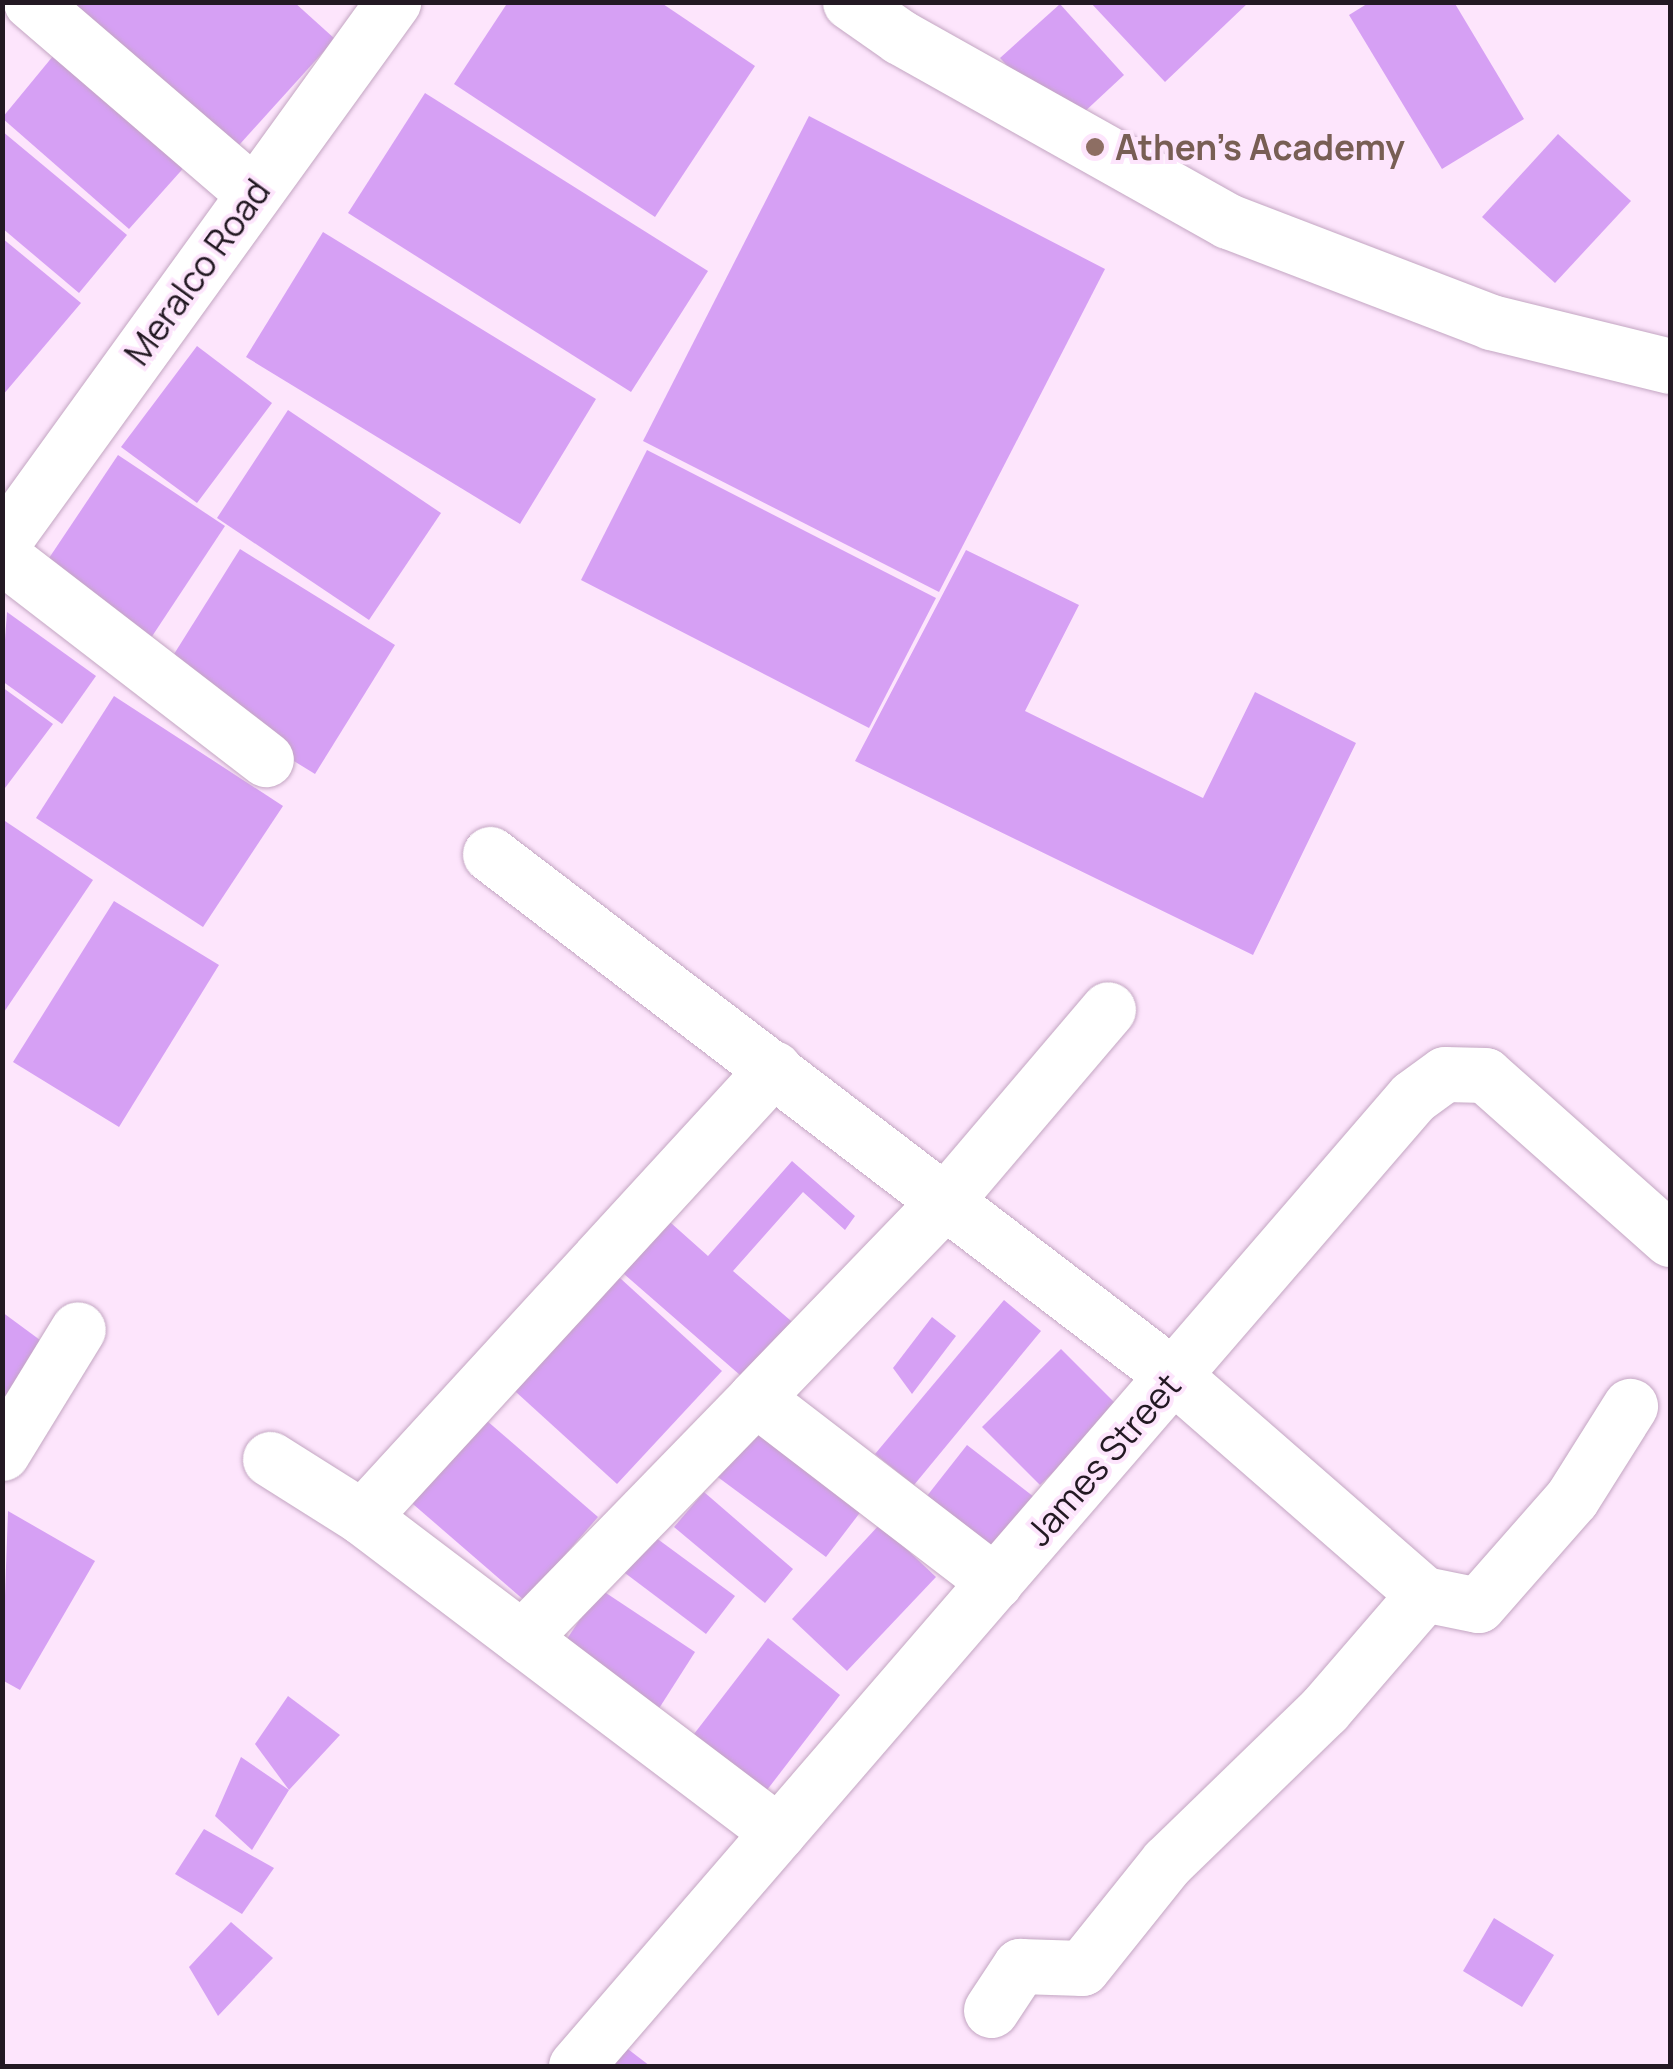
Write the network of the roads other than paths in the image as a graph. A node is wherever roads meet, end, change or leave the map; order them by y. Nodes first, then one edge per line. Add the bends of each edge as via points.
1 (31, 2) edge
2 (393, 2) edge
3 (850, 2) edge
4 (254, 194) junction
5 (1670, 366) edge
6 (2, 543) edge
7 (2, 556) edge
8 (266, 759) dead end
9 (490, 854) dead end
10 (1108, 1008) dead end
11 (774, 1068) junction
12 (944, 1202) junction
13 (1670, 1239) edge
14 (78, 1329) dead end
15 (1175, 1377) junction
16 (756, 1398) junction
17 (1630, 1406) dead end
18 (2, 1453) edge
19 (270, 1459) dead end
20 (362, 1517) junction
21 (995, 1582) junction
22 (1424, 1594) junction
23 (522, 1638) junction
24 (778, 1832) junction
25 (991, 2010) dead end
26 (576, 2066) edge

1 - 4 street
2 - 4 street, Meralco Road
3 - 5 street via 900,38 1228,221 1490,322
4 - 6 street, Meralco Road
7 - 8 street
9 - 11 street
10 - 12 street
11 - 12 street
11 - 20 street
12 - 15 street
12 - 16 street
13 - 15 street, James Street via 1485,1076 1445,1074 1413,1097
14 - 18 street
15 - 21 street, James Street
15 - 22 street
16 - 21 street
16 - 23 street
17 - 22 street via 1572,1498 1478,1604
19 - 20 street
20 - 23 street
21 - 24 street, James Street
22 - 25 street via 1324,1710 1166,1862 1082,1968 1020,1966
23 - 24 street
24 - 26 street, James Street

